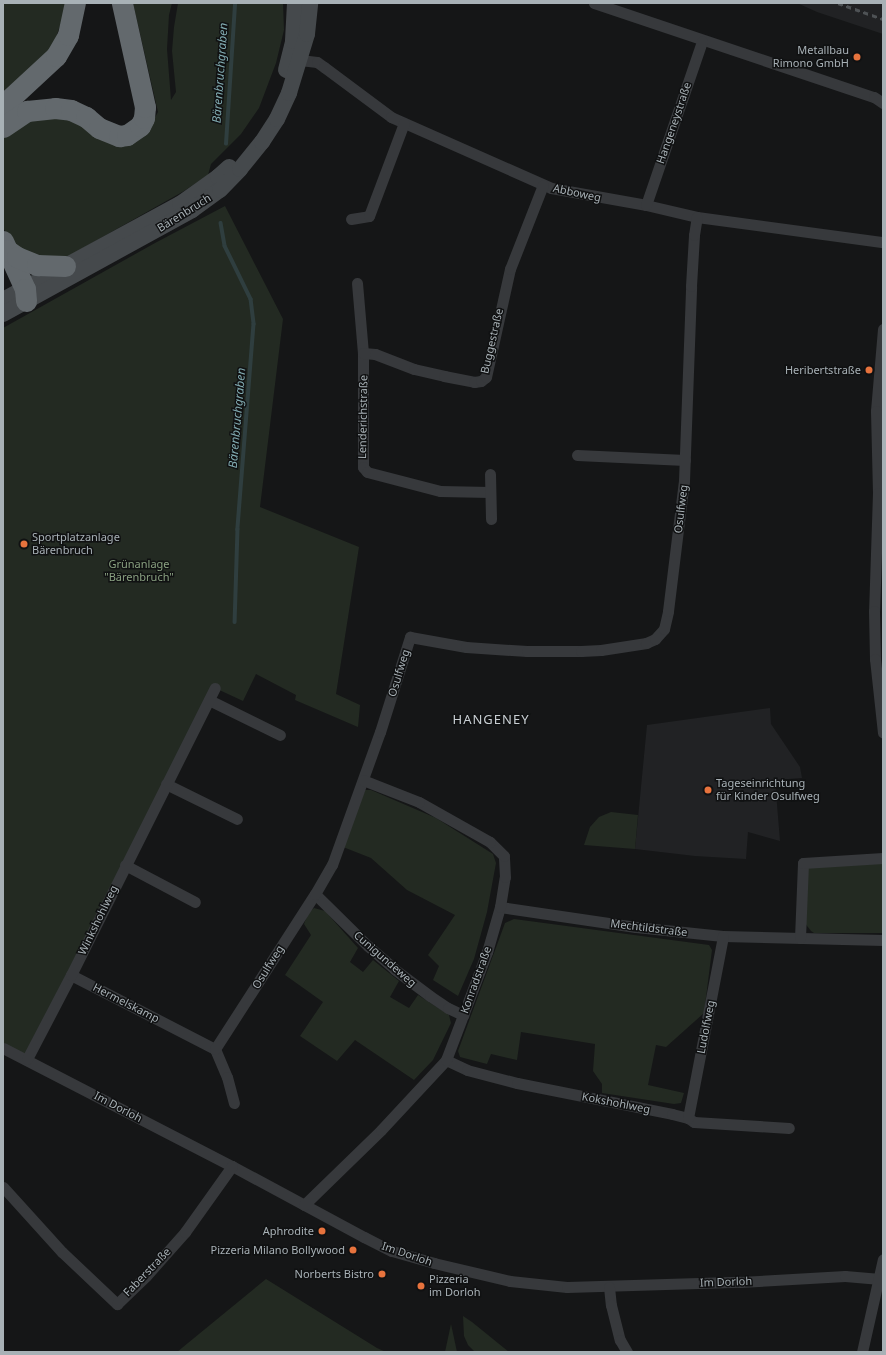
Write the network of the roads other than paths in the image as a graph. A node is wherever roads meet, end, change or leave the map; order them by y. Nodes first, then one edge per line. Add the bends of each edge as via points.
1 (75, 3) edge
2 (122, 3) edge
3 (295, 3) edge
4 (310, 3) edge
5 (594, 3) edge
6 (702, 41) junction
7 (300, 60) junction
8 (883, 103) edge
9 (3, 105) edge
10 (404, 123) junction
11 (3, 127) edge
12 (543, 185) junction
13 (646, 205) junction
14 (697, 217) junction
15 (351, 219) dead end
16 (883, 242) edge
17 (5, 245) edge
18 (65, 266) junction
19 (3, 271) edge
20 (356, 283) dead end
21 (17, 296) edge
22 (3, 314) edge
23 (883, 329) edge
24 (882, 351) edge
25 (363, 353) junction
26 (577, 455) dead end
27 (685, 460) junction
28 (490, 474) dead end
29 (490, 492) junction
30 (491, 519) dead end
31 (879, 610) edge
32 (215, 688) dead end
33 (209, 700) junction
34 (883, 733) edge
35 (280, 735) dead end
36 (363, 780) junction
37 (166, 784) junction
38 (237, 819) dead end
39 (883, 858) edge
40 (126, 865) junction
41 (315, 894) junction
42 (195, 902) dead end
43 (500, 908) junction
44 (723, 936) junction
45 (800, 938) junction
46 (883, 940) edge
47 (71, 975) junction
48 (463, 1015) junction
49 (3, 1048) edge
50 (215, 1049) junction
51 (27, 1059) junction
52 (446, 1060) junction
53 (234, 1103) dead end
54 (688, 1118) junction
55 (790, 1128) dead end
56 (232, 1166) junction
57 (3, 1187) edge
58 (304, 1205) junction
59 (883, 1259) edge
60 (881, 1279) edge
61 (609, 1287) junction
62 (627, 1352) edge
63 (862, 1352) edge

1 - 9 highway via 68,34 56,56
2 - 11 highway via 146,107 140,126 127,135 119,136 99,128 86,117 70,110 55,108 27,111
3 - 18 main road, Bärenbruch via 290,59 275,101 252,140 233,162 218,177 180,204
4 - 7 main road, Bärenbruch via 308,34
5 - 6 street
6 - 8 street via 874,97
6 - 13 street, Hangeneystraße
7 - 10 street, Abboweg via 317,62 391,117
7 - 21 main road, Bärenbruch via 277,119 262,142 220,190 192,210
10 - 12 street, Abboweg
10 - 15 street via 370,216
12 - 13 street, Abboweg
12 - 25 street, Buggestraße via 510,269 486,376 481,381 474,382 414,369 374,354
13 - 14 street, Abboweg
14 - 16 street, Abboweg
14 - 27 street, Osulfweg via 691,286
17 - 18 highway via 17,257 37,265
17 - 21 highway
18 - 21 main road, Bärenbruch
19 - 21 highway
20 - 25 street, Lenderichstraße
21 - 22 main road, Bärenbruch
23 - 24 street
24 - 31 street via 876,411
25 - 29 street, Lenderichstraße via 361,461 367,472 440,491
26 - 27 street
27 - 36 street, Osulfweg via 668,611 660,635 646,643 601,650 555,652 466,647 410,637
28 - 29 street
29 - 30 street
31 - 34 street via 875,659
32 - 33 street, Winkshohlweg
33 - 35 street
33 - 37 street, Winkshohlweg
36 - 41 street, Osulfweg via 337,853
36 - 43 street, Konradstraße via 419,802 495,846 502,853 505,864
37 - 38 street
37 - 40 street, Winkshohlweg
39 - 45 street via 803,863
40 - 42 street
40 - 47 street, Winkshohlweg
41 - 48 street, Cunigundeweg via 394,968 436,1000
41 - 50 street, Osulfweg
43 - 44 street, Mechtildstraße
43 - 48 street, Konradstraße via 487,952
44 - 45 street, Mechtildstraße
44 - 54 street, Ludolfweg
45 - 46 street, Mechtildstraße
47 - 50 street, Hermelskamp
47 - 51 street
48 - 52 street, Konradstraße
49 - 51 street, Im Dorloh
50 - 53 street via 227,1077
51 - 56 street, Im Dorloh
52 - 54 street, Kokshohlweg via 467,1070 517,1083
52 - 58 street, Konradstraße via 381,1130
54 - 55 street, Kokshohlweg via 694,1122
56 - 57 street, Faberstraße via 185,1232 117,1304 62,1252
56 - 58 street, Im Dorloh
58 - 61 street, Im Dorloh via 392,1251 434,1263 497,1279 531,1284
59 - 60 street
60 - 61 street, Im Dorloh via 846,1276
60 - 63 street
61 - 62 street via 620,1340

